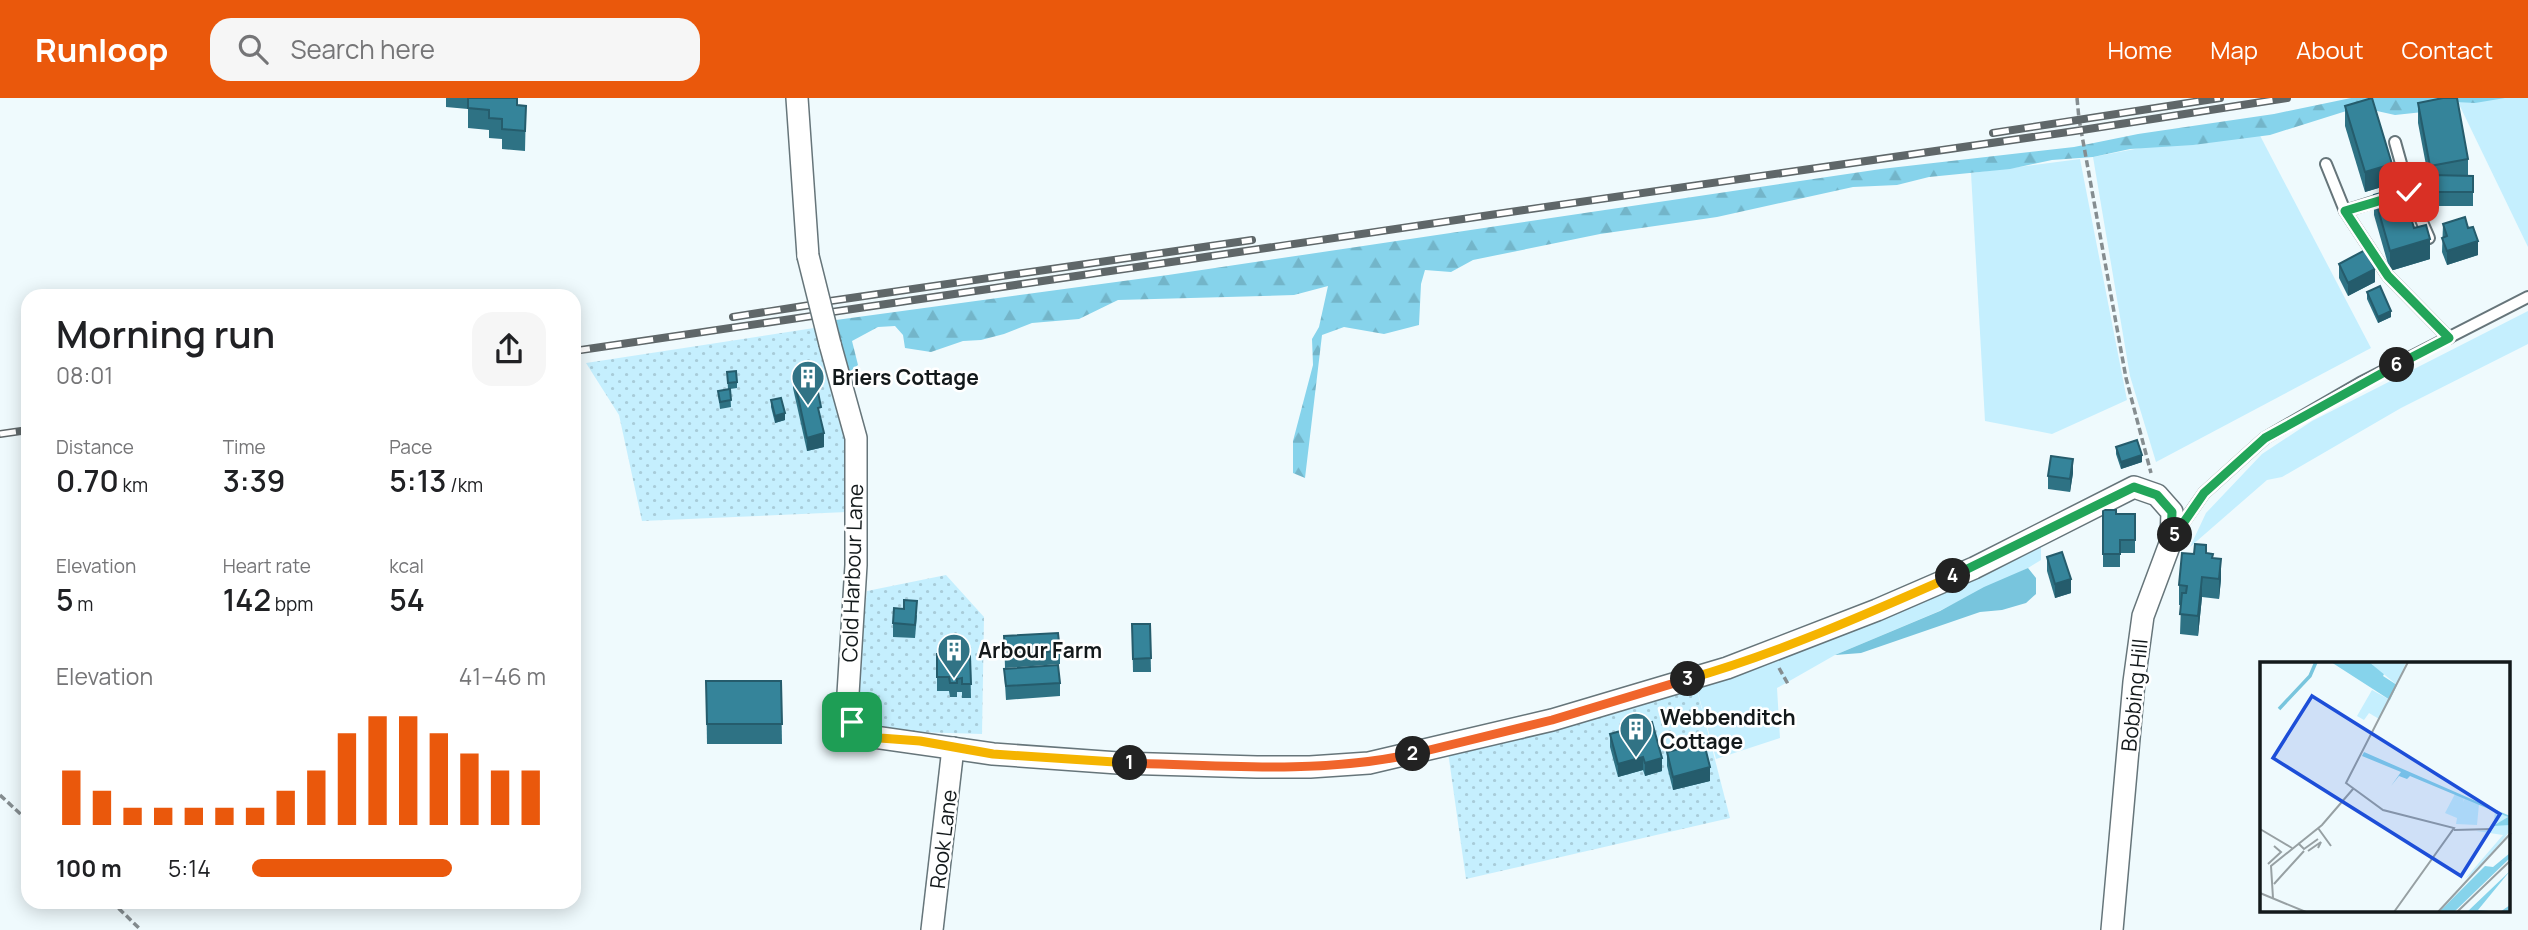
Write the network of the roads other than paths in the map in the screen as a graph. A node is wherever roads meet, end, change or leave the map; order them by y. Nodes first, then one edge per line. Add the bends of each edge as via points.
1 (797, 98) edge
2 (2395, 142) dead end
3 (2326, 164) dead end
4 (2409, 192) junction
5 (2345, 211) junction
6 (2429, 240) edge
7 (2528, 298) edge
8 (2449, 338) junction
9 (2157, 495) joint
10 (2171, 541) junction
11 (953, 748) junction
12 (932, 930) edge
13 (2112, 930) edge

1 - 11 street, Cold Harbour Lane, bridge via 807,256 856,438 856,565 848,715 871,736
2 - 4 lane
3 - 5 lane
4 - 5 lane
4 - 6 lane
5 - 8 lane via 2388,276
7 - 8 lane
8 - 10 lane via 2265,438 2204,493
9 - 10 street, Bobbing Hill via 2172,512
9 - 11 street, Cold Harbour Lane via 2134,487 1973,568 1727,668 1552,720 1369,763 1257,767 1104,762
10 - 13 street, Bobbing Hill via 2143,616
11 - 12 street, Rook Lane

